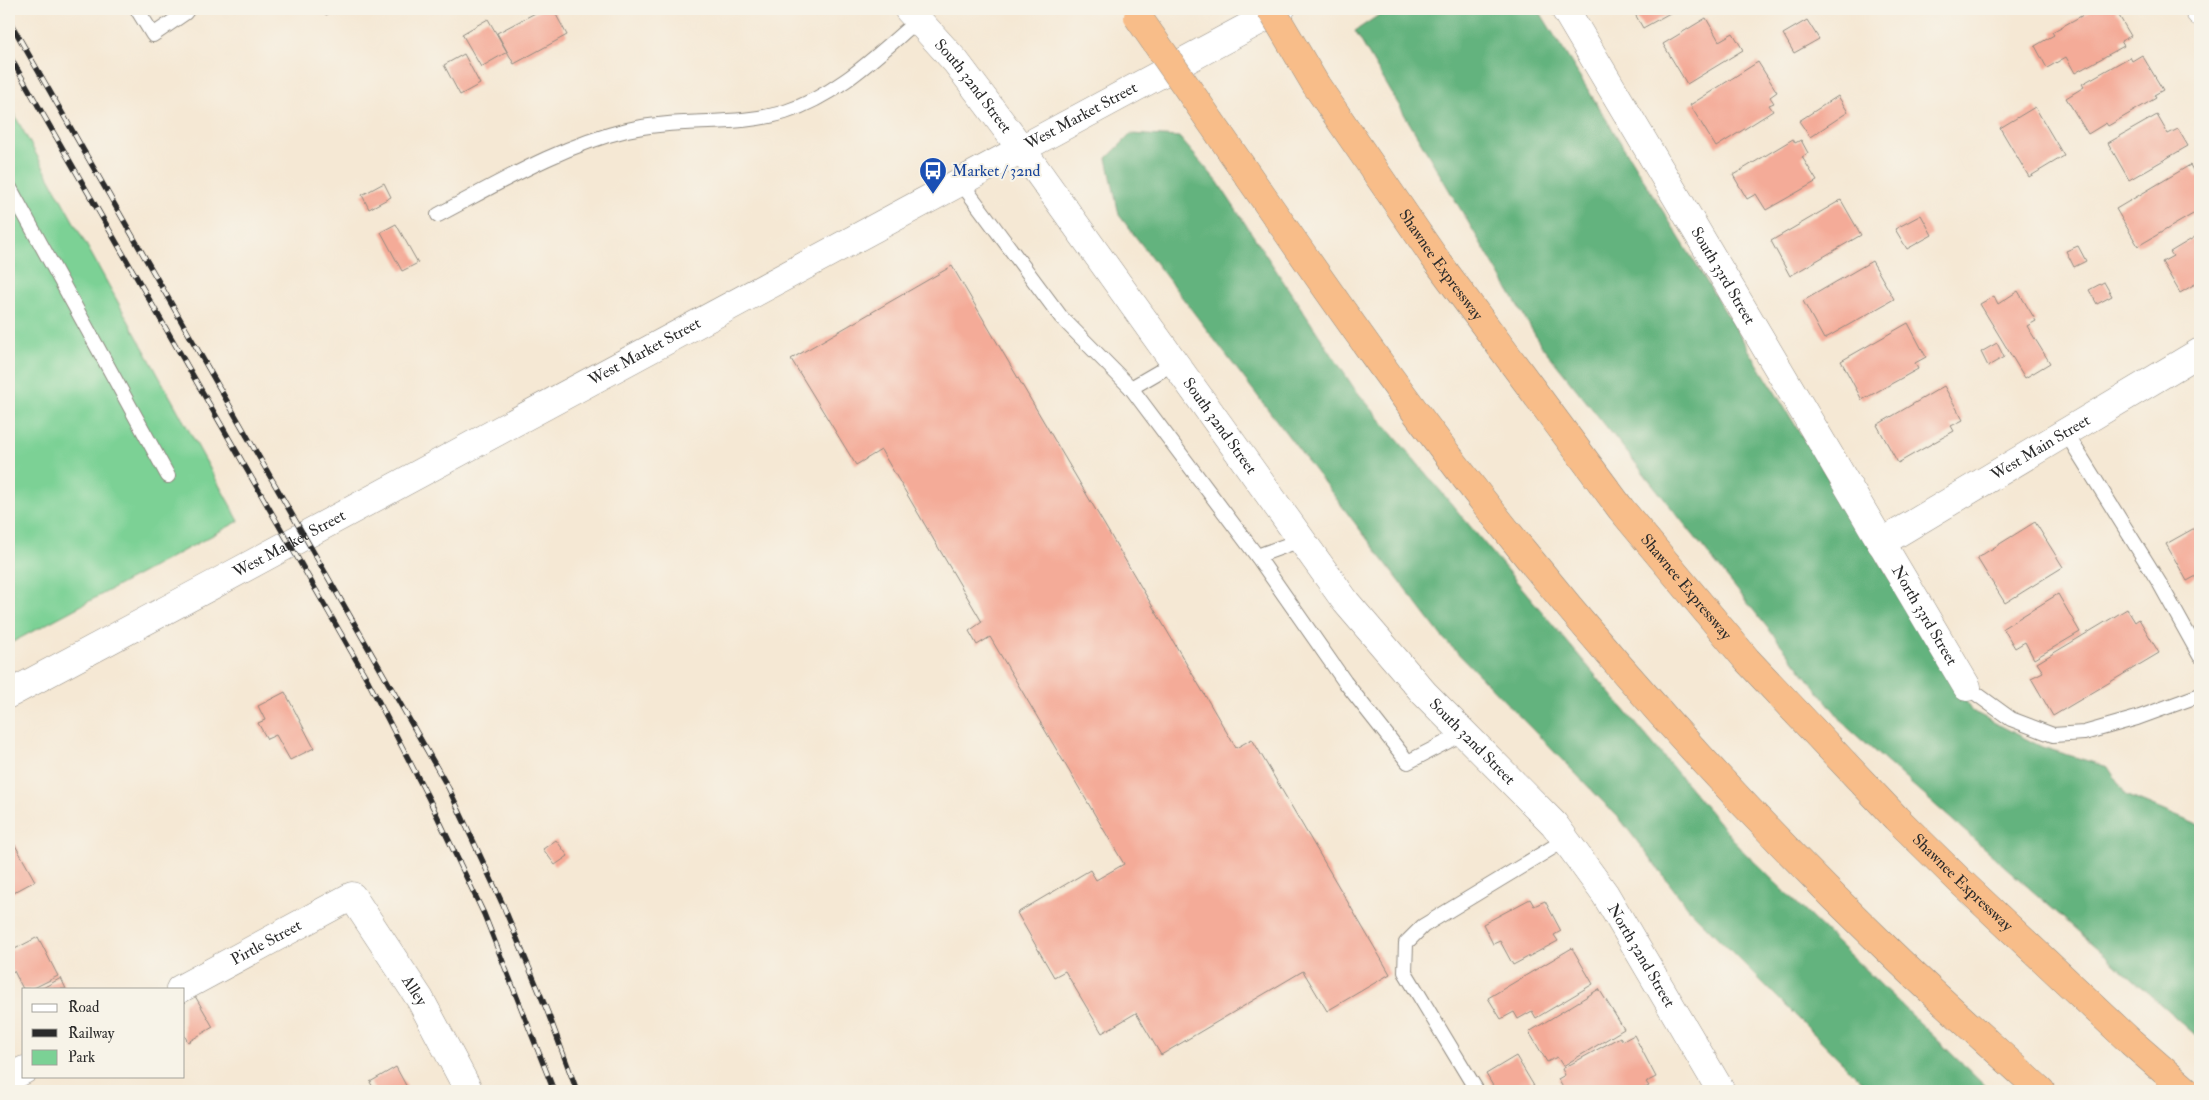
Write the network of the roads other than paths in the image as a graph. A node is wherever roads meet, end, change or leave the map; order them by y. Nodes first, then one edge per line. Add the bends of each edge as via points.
1 (137, 9) edge
2 (188, 9) edge
3 (1272, 9) edge
4 (1281, 9) edge
5 (1566, 9) edge
6 (2198, 9) edge
7 (1135, 12) edge
8 (2200, 12) edge
9 (913, 14) edge
10 (1020, 147) junction
11 (959, 180) junction
12 (10, 188) edge
13 (438, 215) dead end
14 (2200, 352) edge
15 (1174, 363) junction
16 (1131, 388) junction
17 (2066, 433) junction
18 (168, 476) dead end
19 (1301, 540) junction
20 (1881, 543) junction
21 (1257, 556) junction
22 (2200, 656) edge
23 (1967, 688) joint
24 (9, 694) edge
25 (2200, 695) edge
26 (1464, 733) junction
27 (1559, 832) junction
28 (352, 896) joint
29 (182, 988) edge
30 (22, 1071) edge
31 (9, 1078) edge
32 (469, 1091) edge
33 (1478, 1091) edge
34 (1721, 1091) edge
35 (2041, 1091) edge
36 (2187, 1091) edge

1 - 2 lane via 153,34
3 - 36 highway, Shawnee Expressway, bridge via 1316,85 1434,257 1621,509 1747,660 1961,882
4 - 10 street, West Market Street
5 - 20 street, South 33rd Street
6 - 8 street
7 - 35 highway, bridge via 1338,306 1519,546 1642,691 1767,828 1887,950
9 - 10 street, South 32nd Street via 956,62
9 - 13 lane via 849,78 809,102 784,112 629,129 589,140
10 - 11 street, West Market Street
10 - 15 street, South 32nd Street
11 - 16 lane via 1061,317
11 - 24 street, West Market Street via 392,490
12 - 18 lane
14 - 17 street, West Main Street
15 - 16 lane
15 - 19 street, South 32nd Street
16 - 21 lane
17 - 20 street, West Main Street
17 - 22 lane via 2160,584
19 - 21 lane
19 - 26 street, South 32nd Street via 1352,609 1424,693
20 - 23 street, North 33rd Street
21 - 26 lane via 1345,682 1408,762
23 - 25 lane via 2011,719 2053,735 2084,733
26 - 27 street, South 32nd Street
27 - 33 lane via 1423,926 1406,943 1406,972
27 - 34 street, North 32nd Street via 1605,894
28 - 29 street, Pirtle Street
28 - 32 street, Alley via 420,999
30 - 31 street

